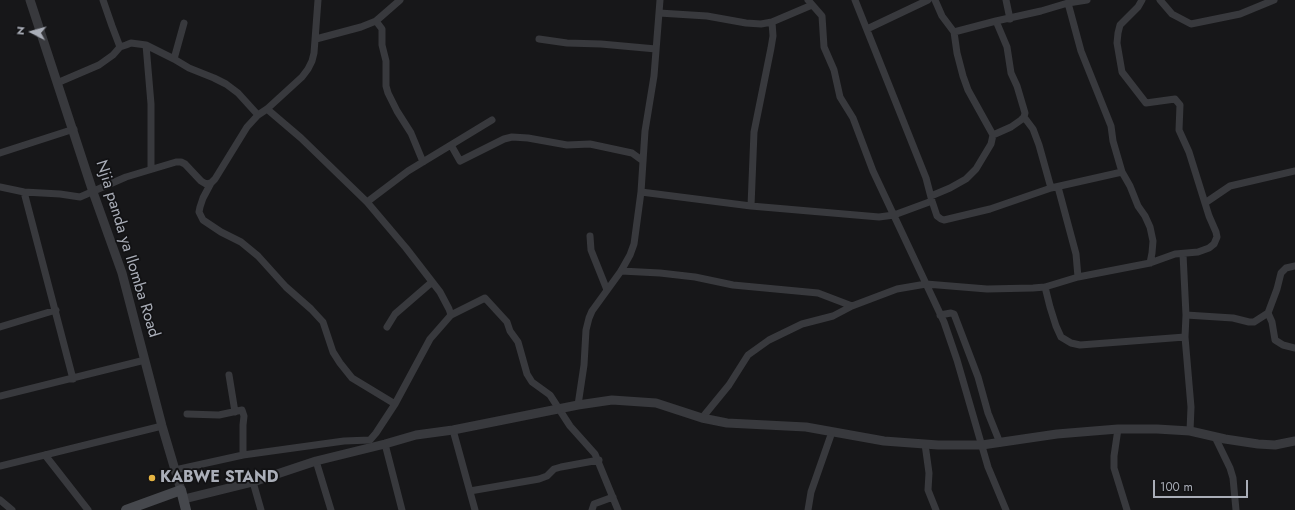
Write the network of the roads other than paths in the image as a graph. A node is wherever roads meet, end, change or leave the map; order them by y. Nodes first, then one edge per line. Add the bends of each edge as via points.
1 (30, 0) edge
2 (103, 0) edge
3 (318, 0) edge
4 (400, 0) edge
5 (661, 0) edge
6 (855, 0) edge
7 (928, 0) edge
8 (935, 0) edge
9 (1006, 0) edge
10 (1087, 0) edge
11 (1142, 0) edge
12 (1160, 0) edge
13 (1274, 0) edge
14 (810, 3) edge
15 (1068, 3) junction
16 (659, 13) junction
17 (672, 14) junction
18 (1010, 19) junction
19 (376, 20) junction
20 (996, 21) junction
21 (772, 22) junction
22 (184, 23) dead end
23 (867, 29) junction
24 (954, 32) junction
25 (316, 39) junction
26 (539, 39) dead end
27 (146, 45) junction
28 (120, 47) junction
29 (656, 50) junction
30 (174, 59) junction
31 (57, 83) junction
32 (267, 109) junction
33 (258, 115) junction
34 (1024, 118) junction
35 (492, 120) dead end
36 (74, 130) junction
37 (993, 135) junction
38 (451, 145) junction
39 (0, 153) edge
40 (644, 161) junction
41 (423, 162) junction
42 (150, 169) junction
43 (1295, 170) edge
44 (1122, 172) junction
45 (211, 183) junction
46 (0, 188) edge
47 (1054, 188) junction
48 (24, 192) junction
49 (93, 192) junction
50 (641, 192) junction
51 (931, 198) junction
52 (367, 202) junction
53 (1205, 203) junction
54 (751, 206) junction
55 (894, 215) junction
56 (590, 236) dead end
57 (1183, 254) junction
58 (1150, 263) junction
59 (1295, 266) edge
60 (621, 271) junction
61 (1078, 277) junction
62 (432, 282) junction
63 (926, 284) junction
64 (1046, 287) junction
65 (607, 290) junction
66 (852, 306) junction
67 (56, 310) junction
68 (1268, 313) junction
69 (1186, 314) junction
70 (450, 315) junction
71 (940, 315) junction
72 (0, 327) edge
73 (387, 327) dead end
74 (1185, 337) junction
75 (1295, 348) edge
76 (145, 360) junction
77 (229, 376) dead end
78 (73, 379) junction
79 (0, 396) edge
80 (395, 404) junction
81 (578, 405) junction
82 (560, 409) junction
83 (235, 412) junction
84 (187, 414) dead end
85 (702, 418) junction
86 (162, 426) junction
87 (1118, 429) junction
88 (453, 430) junction
89 (1190, 431) junction
90 (832, 432) junction
91 (1215, 437) junction
92 (1295, 442) edge
93 (1000, 443) junction
94 (385, 444) junction
95 (926, 444) junction
96 (982, 445) junction
97 (45, 455) junction
98 (243, 455) junction
99 (599, 460) junction
100 (316, 461) junction
101 (0, 466) edge
102 (175, 470) junction
103 (254, 482) junction
104 (470, 492) junction
105 (182, 494) junction
106 (613, 497) junction
107 (0, 500) edge
108 (12, 510) edge
109 (88, 510) edge
110 (126, 510) edge
111 (186, 510) edge
112 (261, 510) edge
113 (331, 510) edge
114 (402, 510) edge
115 (474, 510) edge
116 (592, 510) edge
117 (618, 510) edge
118 (808, 510) edge
119 (936, 510) edge
120 (1006, 510) edge
121 (1127, 510) edge
122 (1236, 510) edge

1 - 31 street, Njia panda ya Ilomba Road
2 - 28 street
3 - 25 street
4 - 19 street
5 - 16 street
5 - 17 street
6 - 23 street
7 - 23 street
8 - 24 street via 945,21
9 - 18 street
10 - 15 street
11 - 53 street via 1120,25 1117,43 1122,72 1146,103 1175,100 1180,105 1179,130 1189,152
12 - 13 street via 1172,14 1191,24 1240,14
14 - 21 street
14 - 55 street via 822,16 824,47 834,70 840,97 854,118 873,171
15 - 18 street
15 - 44 street via 1081,51 1111,126
16 - 17 street
16 - 29 street
17 - 21 street via 761,24
18 - 20 street
19 - 25 street via 362,27
19 - 41 street via 382,29 388,93 411,133
20 - 24 street
20 - 34 street via 1007,47 1011,73 1025,113
21 - 54 street via 773,36 754,132
22 - 30 street
23 - 51 street via 926,178
24 - 37 street via 957,53 968,90
25 - 32 street via 312,61 302,76
26 - 29 street
27 - 28 street via 131,43
27 - 30 street
27 - 42 street via 152,104
28 - 31 street via 107,60
29 - 40 street via 645,131
30 - 33 street via 226,84
31 - 36 street, Njia panda ya Ilomba Road
32 - 33 street
32 - 52 street
33 - 45 street
34 - 37 street via 1012,127
34 - 47 street via 1040,145
35 - 38 street
36 - 39 street
36 - 49 street, Njia panda ya Ilomba Road
37 - 51 street via 991,144 976,169 966,179
38 - 40 street via 460,161 512,137 567,144 590,144 632,153
38 - 41 street
40 - 50 street
41 - 52 street
42 - 45 street via 184,162 201,181
42 - 49 street
43 - 53 street via 1230,186
44 - 47 street
44 - 58 street via 1150,227 1153,241
45 - 80 street via 200,207 199,212 203,220 258,256 323,322 333,352 352,378
46 - 48 street
47 - 51 street via 990,209 944,220 937,216
47 - 61 street via 1076,254
48 - 49 street via 80,197
48 - 67 street
49 - 76 street, Njia panda ya Ilomba Road via 122,273
50 - 54 street
50 - 60 street via 634,244
51 - 55 street
52 - 62 street
53 - 57 street via 1216,232 1214,244 1198,252
54 - 55 street via 879,217
55 - 63 street
56 - 65 street via 592,250
57 - 58 street via 1175,254
57 - 69 street
58 - 61 street
59 - 68 street via 1286,268 1281,273
60 - 65 street
60 - 66 street via 672,274 733,285 815,292
61 - 64 street
62 - 70 street via 446,303
62 - 73 street via 395,314
63 - 64 street via 987,289
63 - 66 street via 897,289
63 - 71 street
64 - 74 street via 1056,326 1061,337 1071,343 1080,345
65 - 81 street via 592,311 586,327
66 - 85 street via 833,316 797,326 769,340 748,356 732,381
67 - 72 street
67 - 78 street
68 - 69 street via 1252,322
68 - 75 street via 1275,340
69 - 74 street
70 - 80 street via 426,346
70 - 82 street via 485,298 507,322 518,342 527,374 532,382 550,395
71 - 93 street via 954,314
71 - 96 street via 957,360
74 - 89 street via 1191,407
76 - 78 street
76 - 86 street, Njia panda ya Ilomba Road
77 - 83 street
78 - 79 street
80 - 98 street via 370,440 344,441
81 - 82 street
81 - 85 street via 612,400 656,404
82 - 88 street
82 - 99 street via 570,426
83 - 84 street via 219,415
83 - 98 street via 242,410 244,416
85 - 90 street via 727,423 806,427
86 - 97 street
86 - 102 street, Njia panda ya Ilomba Road
87 - 89 street
87 - 93 street via 1057,434
87 - 121 street via 1114,468
88 - 94 street via 416,435
88 - 104 street
89 - 91 street
90 - 95 street via 884,441
90 - 118 street
91 - 92 street via 1258,444
91 - 122 street via 1233,478
93 - 96 street
94 - 100 street
94 - 114 street
95 - 96 street
95 - 119 street via 928,490
96 - 120 street
97 - 101 street
97 - 109 street
98 - 102 street
99 - 104 street via 554,469 548,476 539,479
99 - 106 street
100 - 103 street
100 - 113 street
102 - 105 street, Njia panda ya Ilomba Road
103 - 105 street
103 - 112 street
104 - 115 street
105 - 110 main road
105 - 111 main road, Njia panda ya Ilomba Road
106 - 116 street via 594,504
106 - 117 street
107 - 108 street

